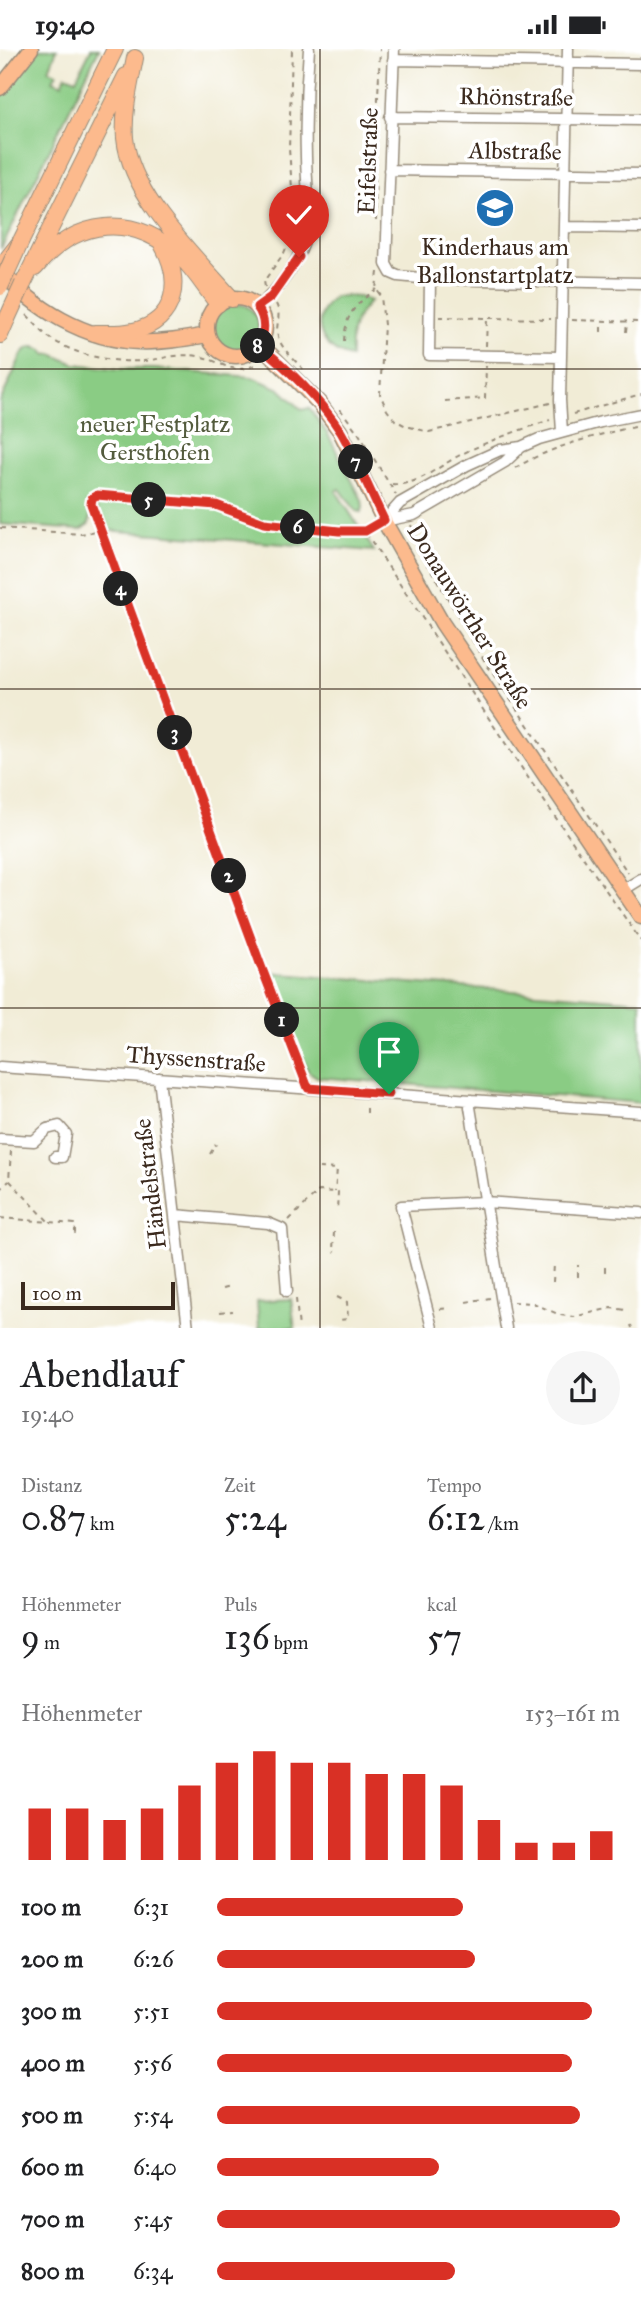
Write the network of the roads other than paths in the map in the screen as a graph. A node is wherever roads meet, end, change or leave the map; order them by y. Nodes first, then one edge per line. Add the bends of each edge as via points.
1 (31, 49) edge
2 (115, 49) edge
3 (309, 49) edge
4 (568, 49) edge
5 (137, 53) edge
6 (393, 54) edge
7 (568, 62) junction
8 (641, 64) edge
9 (0, 88) edge
10 (390, 117) junction
11 (566, 119) junction
12 (641, 120) edge
13 (389, 170) junction
14 (566, 172) junction
15 (641, 174) edge
16 (565, 227) junction
17 (641, 228) edge
18 (21, 241) junction
19 (161, 242) junction
20 (38, 259) junction
21 (0, 268) edge
22 (430, 279) junction
23 (563, 282) junction
24 (641, 283) edge
25 (0, 287) edge
26 (225, 301) junction
27 (257, 307) junction
28 (95, 333) junction
29 (0, 335) edge
30 (208, 335) junction
31 (258, 345) junction
32 (561, 357) junction
33 (641, 414) edge
34 (562, 432) junction
35 (521, 447) junction
36 (384, 520) junction
37 (633, 884) edge
38 (641, 917) edge
39 (0, 1067) edge
40 (159, 1078) junction
41 (471, 1100) junction
42 (641, 1112) edge
43 (0, 1139) edge
44 (55, 1157) dead end
45 (485, 1202) junction
46 (641, 1213) edge
47 (175, 1215) junction
48 (288, 1291) road end
49 (188, 1328) edge
50 (432, 1328) edge
51 (506, 1328) edge

1 - 9 main road
2 - 18 highway
3 - 27 street via 307,230 302,252 271,297
4 - 7 street
5 - 20 highway
5 - 26 highway via 125,112 135,179
6 - 7 street
6 - 10 street, Eifelstraße
7 - 8 street
7 - 11 street
10 - 11 street, Rhönstraße
10 - 13 street, Eifelstraße
11 - 12 street, Rhönstraße
11 - 14 street
13 - 14 street, Albstraße
13 - 22 street, Eifelstraße via 386,264 398,276
14 - 15 street, Albstraße
14 - 16 street
16 - 17 street
16 - 23 street
18 - 21 highway, bridge
18 - 25 highway, bridge
19 - 20 highway via 128,227 95,228 74,234
19 - 26 highway
19 - 28 highway via 174,280 166,310 135,331
20 - 29 highway, bridge
21 - 28 main road via 45,309
22 - 23 street
22 - 32 street via 429,355
23 - 24 street
23 - 32 street
26 - 27 main road via 247,300
26 - 30 main road via 209,316
27 - 31 main road via 264,328
28 - 30 main road via 135,342
30 - 31 main road via 216,348 229,355 244,354
31 - 36 main road, Donauwörther Straße via 312,396 340,431
32 - 34 street
33 - 34 street
34 - 35 street
35 - 36 street via 505,462 414,515
35 - 36 street via 500,450 459,469 400,503
36 - 37 main road, Donauwörther Straße via 442,623
37 - 38 main road, Donauwörther Straße
39 - 40 street, Thyssenstraße
40 - 41 street, Thyssenstraße
40 - 47 street, Händelstraße
41 - 42 street, Thyssenstraße
41 - 45 street
43 - 44 street via 34,1141 47,1129 59,1126 65,1134 64,1153
45 - 46 street
45 - 50 street via 401,1206
45 - 51 street
47 - 48 street via 268,1223 282,1229
47 - 49 street, Händelstraße

